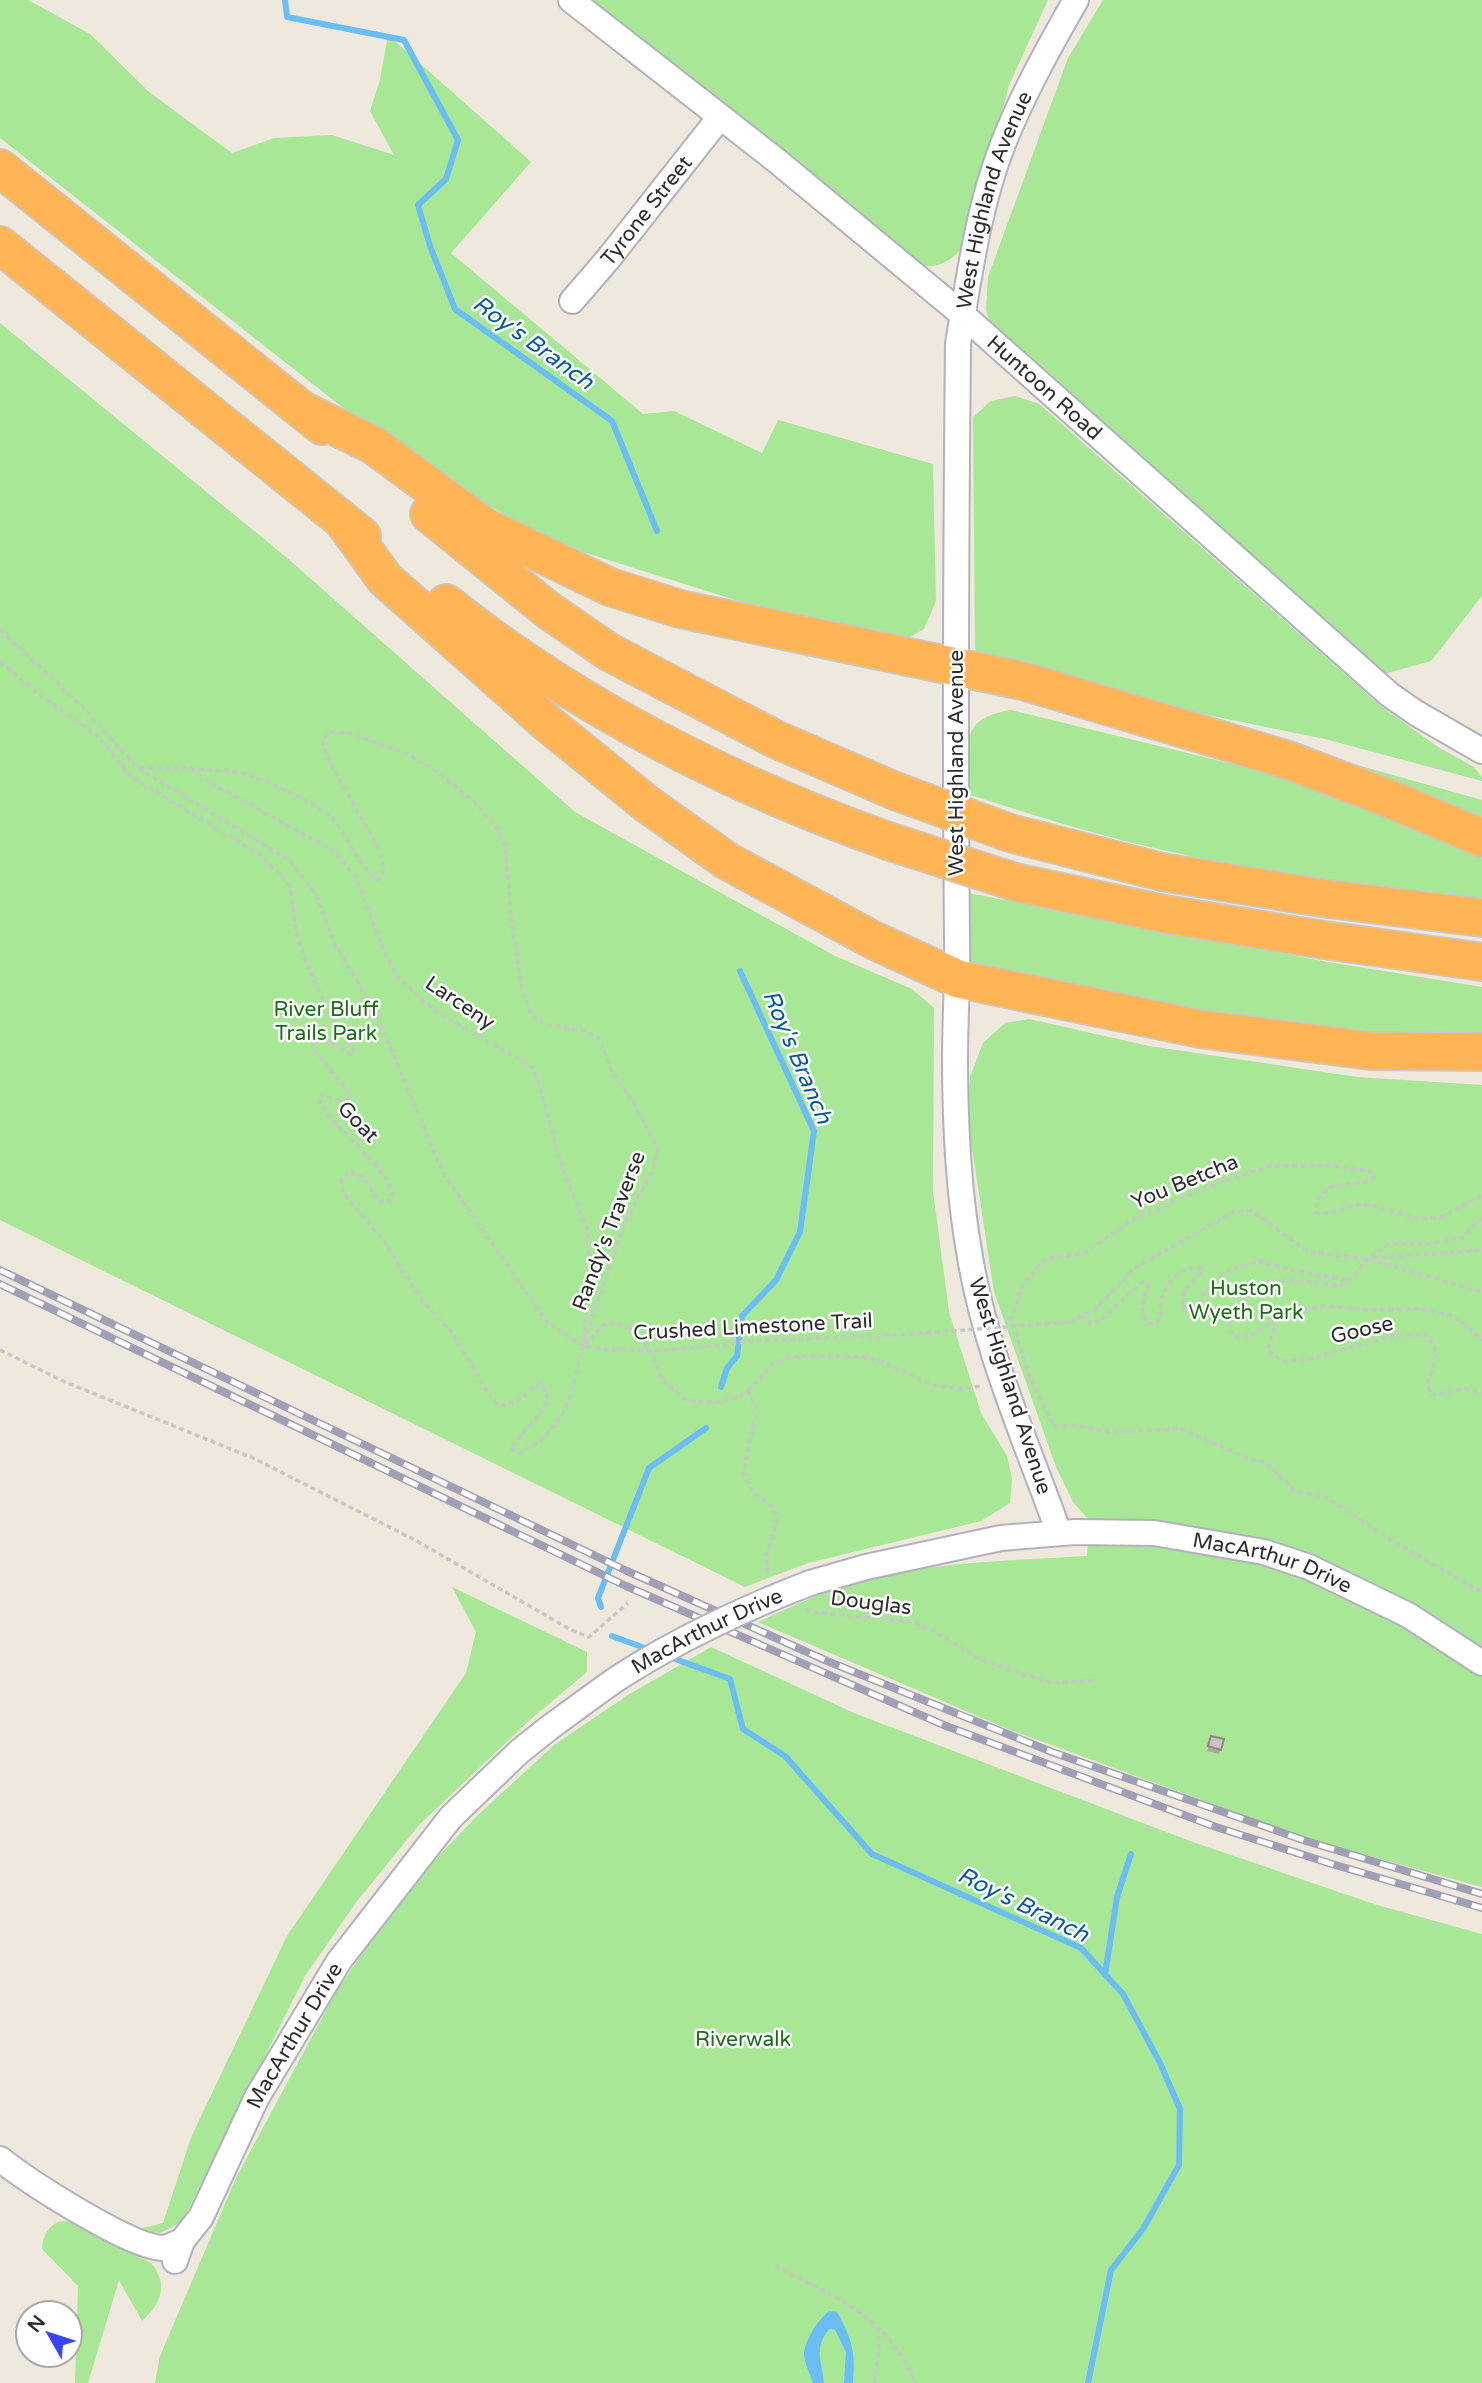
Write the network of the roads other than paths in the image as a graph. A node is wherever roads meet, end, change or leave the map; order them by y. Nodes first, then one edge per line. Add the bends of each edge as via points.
1 (571, 0) edge
2 (1076, 0) edge
3 (720, 117) junction
4 (0, 168) edge
5 (0, 246) edge
6 (572, 301) dead end
7 (963, 315) junction
8 (302, 410) junction
9 (343, 521) junction
10 (955, 666) junction
11 (1482, 751) edge
12 (1482, 838) edge
13 (1482, 918) edge
14 (1482, 962) edge
15 (958, 979) junction
16 (1482, 1052) edge
17 (1059, 1533) junction
18 (1482, 1663) edge
19 (0, 2160) edge

1 - 3 street, Huntoon Road
2 - 7 street, West Highland Avenue via 1034,73 1002,146 978,232
3 - 6 street, Tyrone Street
3 - 7 street, Huntoon Road
4 - 8 highway
5 - 9 highway
7 - 10 street, West Highland Avenue via 958,344
7 - 11 street, Huntoon Road via 1390,695
8 - 10 highway via 373,445 485,527 610,587 693,611
8 - 13 highway, bridge via 548,610 609,652 775,740 1010,833 1162,872
9 - 14 highway, bridge via 481,630 589,702 669,748 824,818 1015,882 1178,917
9 - 15 highway via 385,579 547,723 647,804 727,861 873,940
10 - 12 highway via 1023,681 1288,761
10 - 15 street, West Highland Avenue
15 - 16 highway via 1199,1029 1371,1051
15 - 17 street, West Highland Avenue via 956,1129 969,1254 980,1306
17 - 18 street, MacArthur Drive via 1154,1533 1264,1552 1309,1567 1408,1615
17 - 19 street, MacArthur Drive, bridge via 1001,1538 924,1553 805,1594 758,1604 619,1677 520,1751 450,1817 339,1961 257,2097 201,2217 178,2251 126,2235 51,2195

